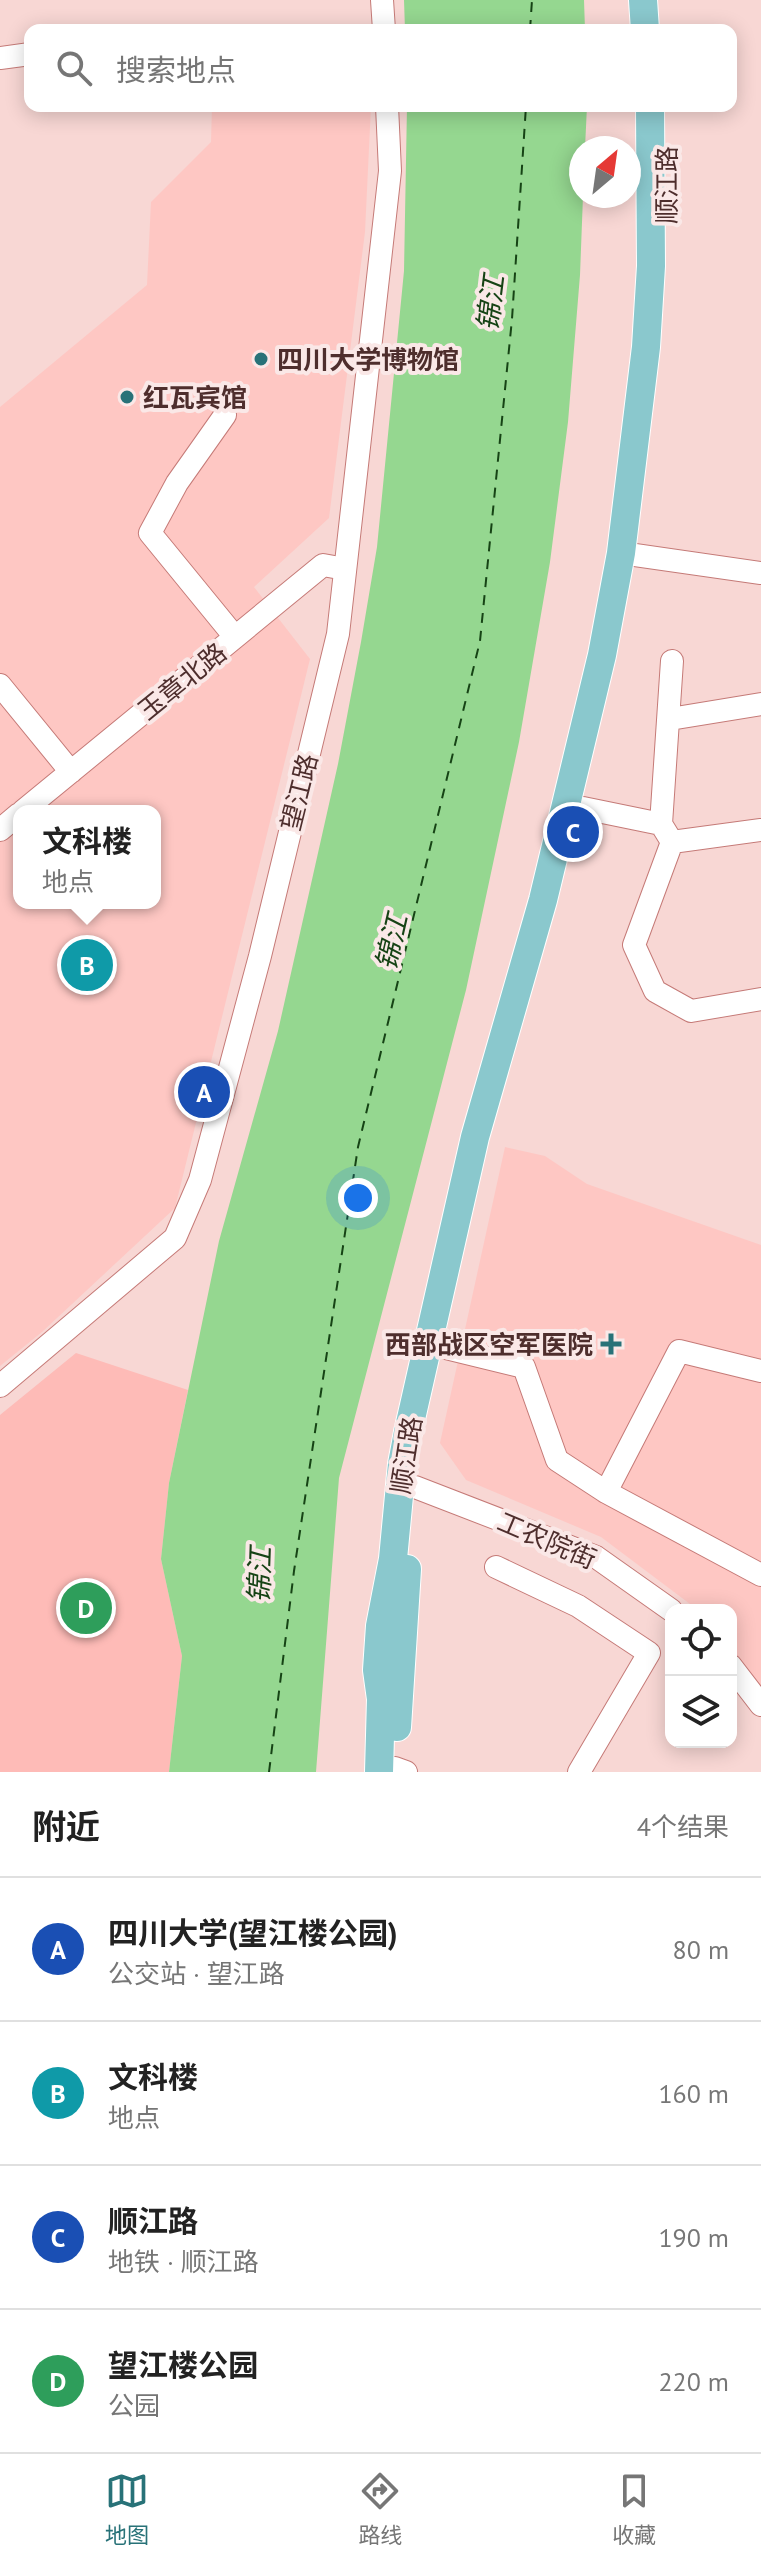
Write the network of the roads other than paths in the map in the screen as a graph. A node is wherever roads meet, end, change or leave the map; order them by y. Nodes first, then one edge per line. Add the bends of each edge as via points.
1 (382, 0) edge
2 (643, 0) edge
3 (658, 0) edge
4 (384, 24) edge
5 (645, 24) edge
6 (660, 24) edge
7 (24, 55) edge
8 (0, 58) edge
9 (387, 112) edge
10 (650, 112) edge
11 (665, 112) edge
12 (225, 415) dead end
13 (628, 554) junction
14 (345, 569) junction
15 (761, 573) edge
16 (235, 637) junction
17 (672, 661) dead end
18 (0, 685) edge
19 (761, 704) edge
20 (670, 719) junction
21 (71, 772) junction
22 (30, 805) edge
23 (583, 808) junction
24 (761, 830) edge
25 (667, 833) junction
26 (761, 999) edge
27 (442, 1347) junction
28 (761, 1371) edge
29 (0, 1386) edge
30 (415, 1487) junction
31 (606, 1492) junction
32 (496, 1567) dead end
33 (761, 1575) edge
34 (665, 1606) edge
35 (737, 1674) edge
36 (761, 1705) edge
37 (393, 1771) edge
38 (579, 1772) edge

1 - 4 street
2 - 5 main road
3 - 6 main road
7 - 8 street
9 - 14 street, 望江路 via 390,171
10 - 13 main road, 顺江路 via 651,251
11 - 13 main road, 顺江路 via 661,349
12 - 16 street via 177,483 150,533
13 - 15 street
13 - 23 main road, 顺江路 via 617,653
13 - 37 main road, 顺江路 via 517,997 475,1137 408,1432 377,1670
14 - 16 street, 玉章北路 via 323,565
14 - 29 street, 望江路 via 334,649 200,1180 175,1238
16 - 21 street, 玉章北路
17 - 20 street
18 - 21 street
19 - 20 street
20 - 25 street
21 - 22 street, 玉章北路
23 - 25 street
23 - 27 main road, 顺江路 via 489,1141
24 - 25 street
25 - 26 street via 634,945 655,991 691,1011
27 - 30 main road, 顺江路
27 - 31 street via 524,1367 557,1460
28 - 31 street via 679,1351
30 - 34 street, 工农院街 via 596,1557
30 - 37 main road, 顺江路
31 - 33 street
32 - 38 street via 578,1606 649,1653
35 - 36 street

